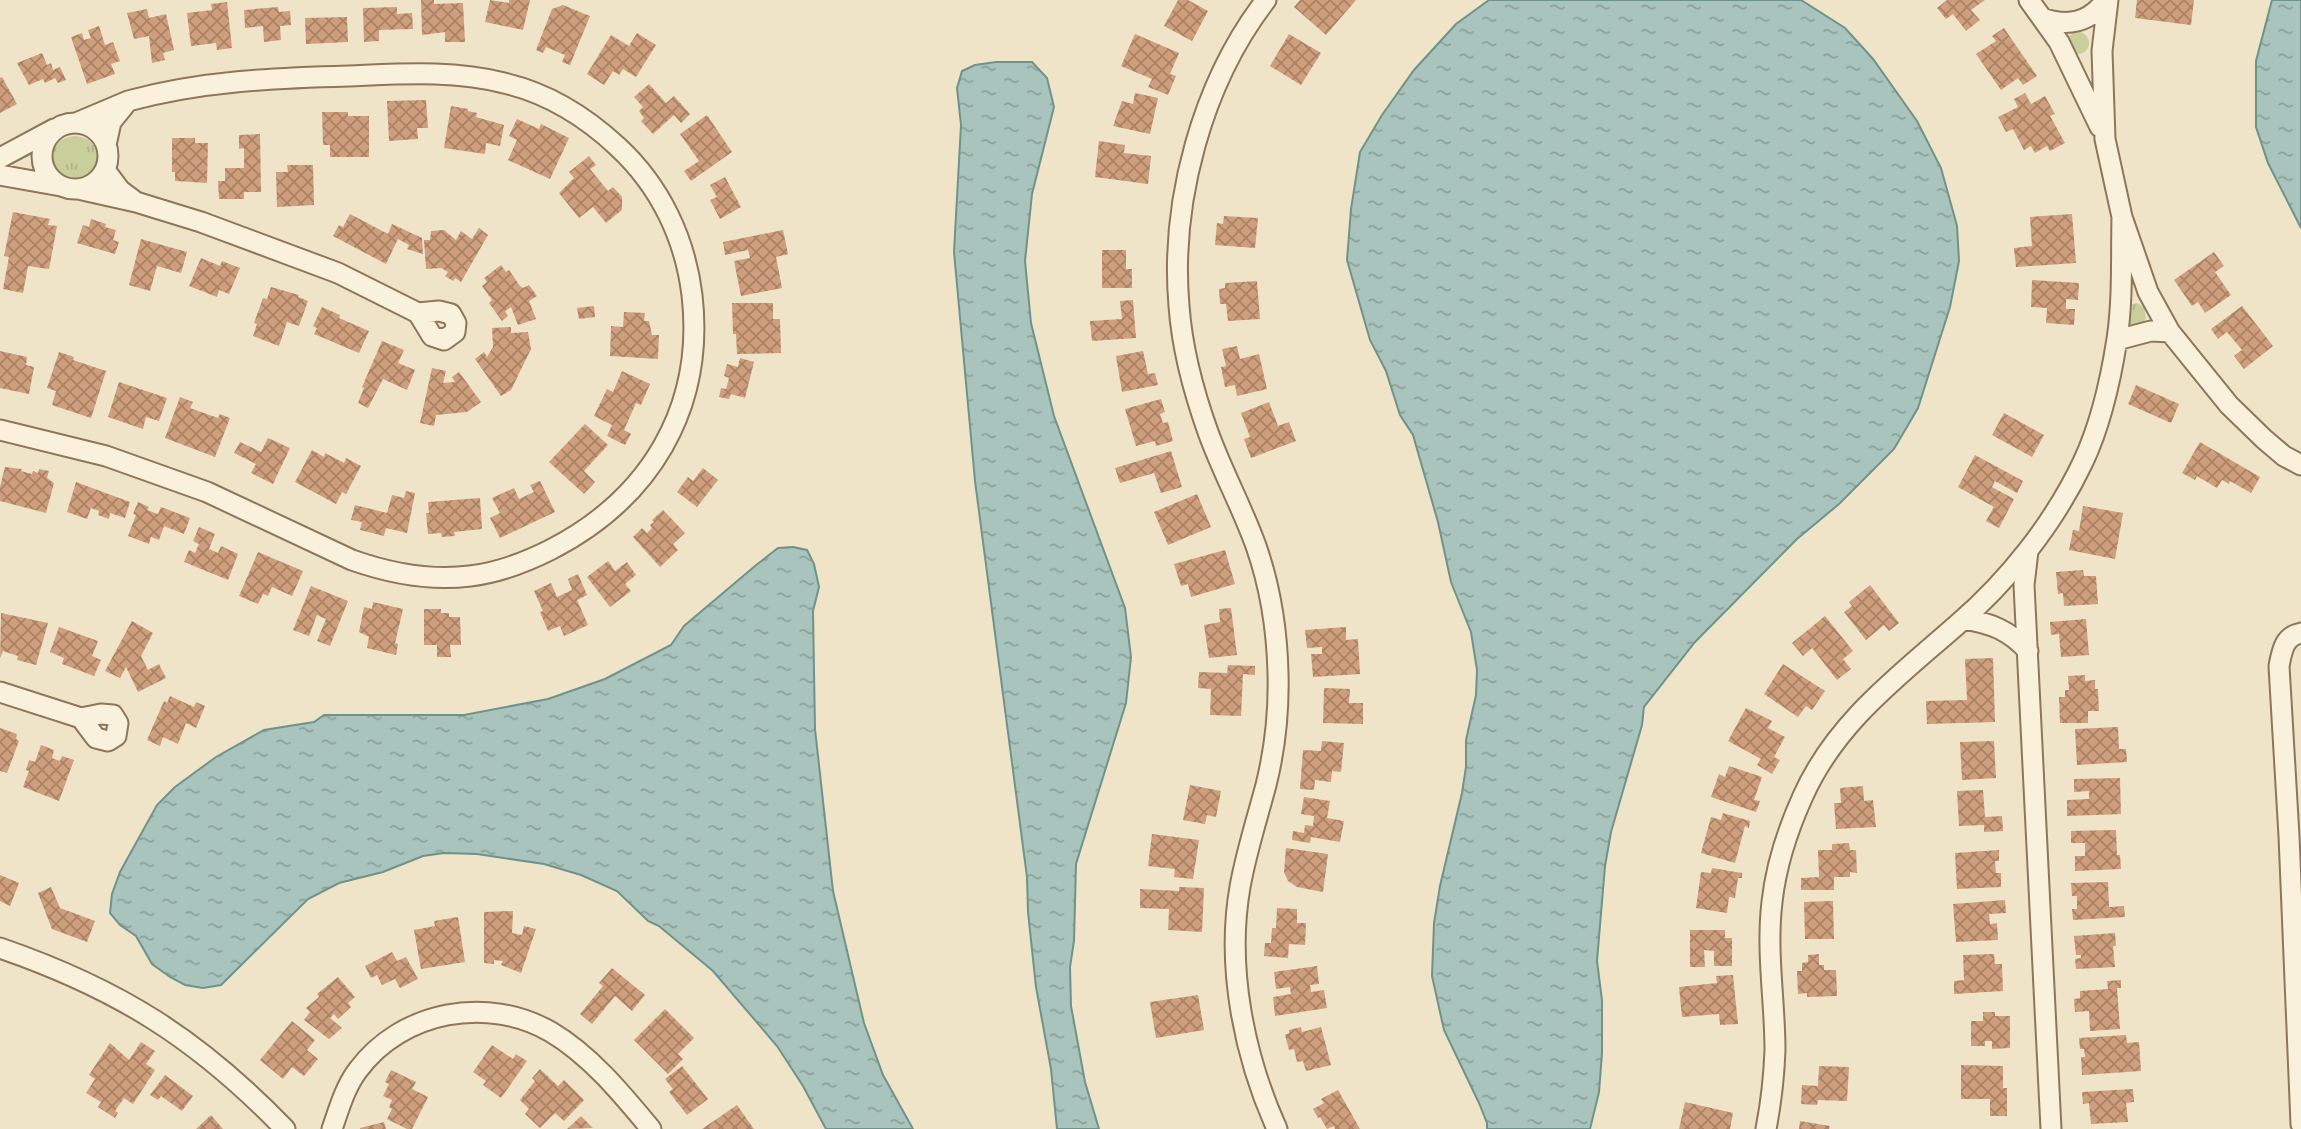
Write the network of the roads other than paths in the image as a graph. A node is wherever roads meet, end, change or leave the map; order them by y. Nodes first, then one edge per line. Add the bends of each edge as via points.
1 (1266, 0) edge
2 (2029, 0) edge
3 (2107, 0) edge
4 (2042, 18) junction
5 (2102, 51) junction
6 (2068, 61) junction
7 (128, 101) junction
8 (76, 122) junction
9 (55, 129) junction
10 (2105, 139) junction
11 (106, 145) junction
12 (0, 158) edge
13 (105, 170) junction
14 (0, 175) edge
15 (69, 188) junction
16 (136, 202) junction
17 (2122, 218) junction
18 (2148, 292) junction
19 (2120, 299) junction
20 (418, 313) dead end
21 (2170, 332) junction
22 (2116, 340) junction
23 (0, 430) edge
24 (2301, 465) edge
25 (2028, 550) junction
26 (1965, 619) junction
27 (2301, 633) edge
28 (2028, 651) junction
29 (0, 692) edge
30 (81, 718) dead end
31 (2295, 836) edge
32 (0, 948) edge
33 (2301, 1124) edge
34 (285, 1129) edge
35 (332, 1129) edge
36 (651, 1129) edge
37 (1277, 1129) edge
38 (1766, 1129) edge
39 (2051, 1129) edge

1 - 37 street via 1229,60 1194,146 1178,247 1178,294 1206,428 1256,546 1274,628 1278,671 1274,741 1240,886 1235,940 1245,1031
2 - 4 street
3 - 4 street via 2083,21 2068,24
3 - 5 street
4 - 6 street
5 - 6 street via 2091,59
5 - 10 street
6 - 10 street
7 - 8 street
7 - 11 street via 111,122
7 - 23 street via 227,81 419,74 507,83 569,109 629,157 668,212 679,238 689,271 694,338 690,374 675,421 638,484 598,522 540,555 470,576 415,575 372,567 207,492 106,456
8 - 9 street
8 - 11 street via 94,129
9 - 12 street
9 - 15 street via 43,144 43,164 52,181
10 - 17 street
11 - 13 street
13 - 15 street via 89,186
13 - 16 street
14 - 15 street
15 - 16 street
16 - 20 street via 338,273
17 - 18 street
17 - 19 street
18 - 19 street
18 - 21 street
19 - 22 street
21 - 22 street via 2151,331
21 - 24 street via 2229,405 2263,439
22 - 25 street via 2095,433 2083,462
25 - 26 street
25 - 28 street via 2024,585
26 - 28 street via 2002,629
26 - 38 street via 1861,709 1804,793 1779,864 1772,902 1769,974 1775,1049
27 - 31 street via 2291,635 2285,643 2279,666
28 - 39 street
29 - 30 street
31 - 33 street
32 - 34 street via 53,966 150,1015 216,1063
35 - 36 street via 356,1073 383,1043 439,1016 482,1012 529,1022 560,1038 625,1098

